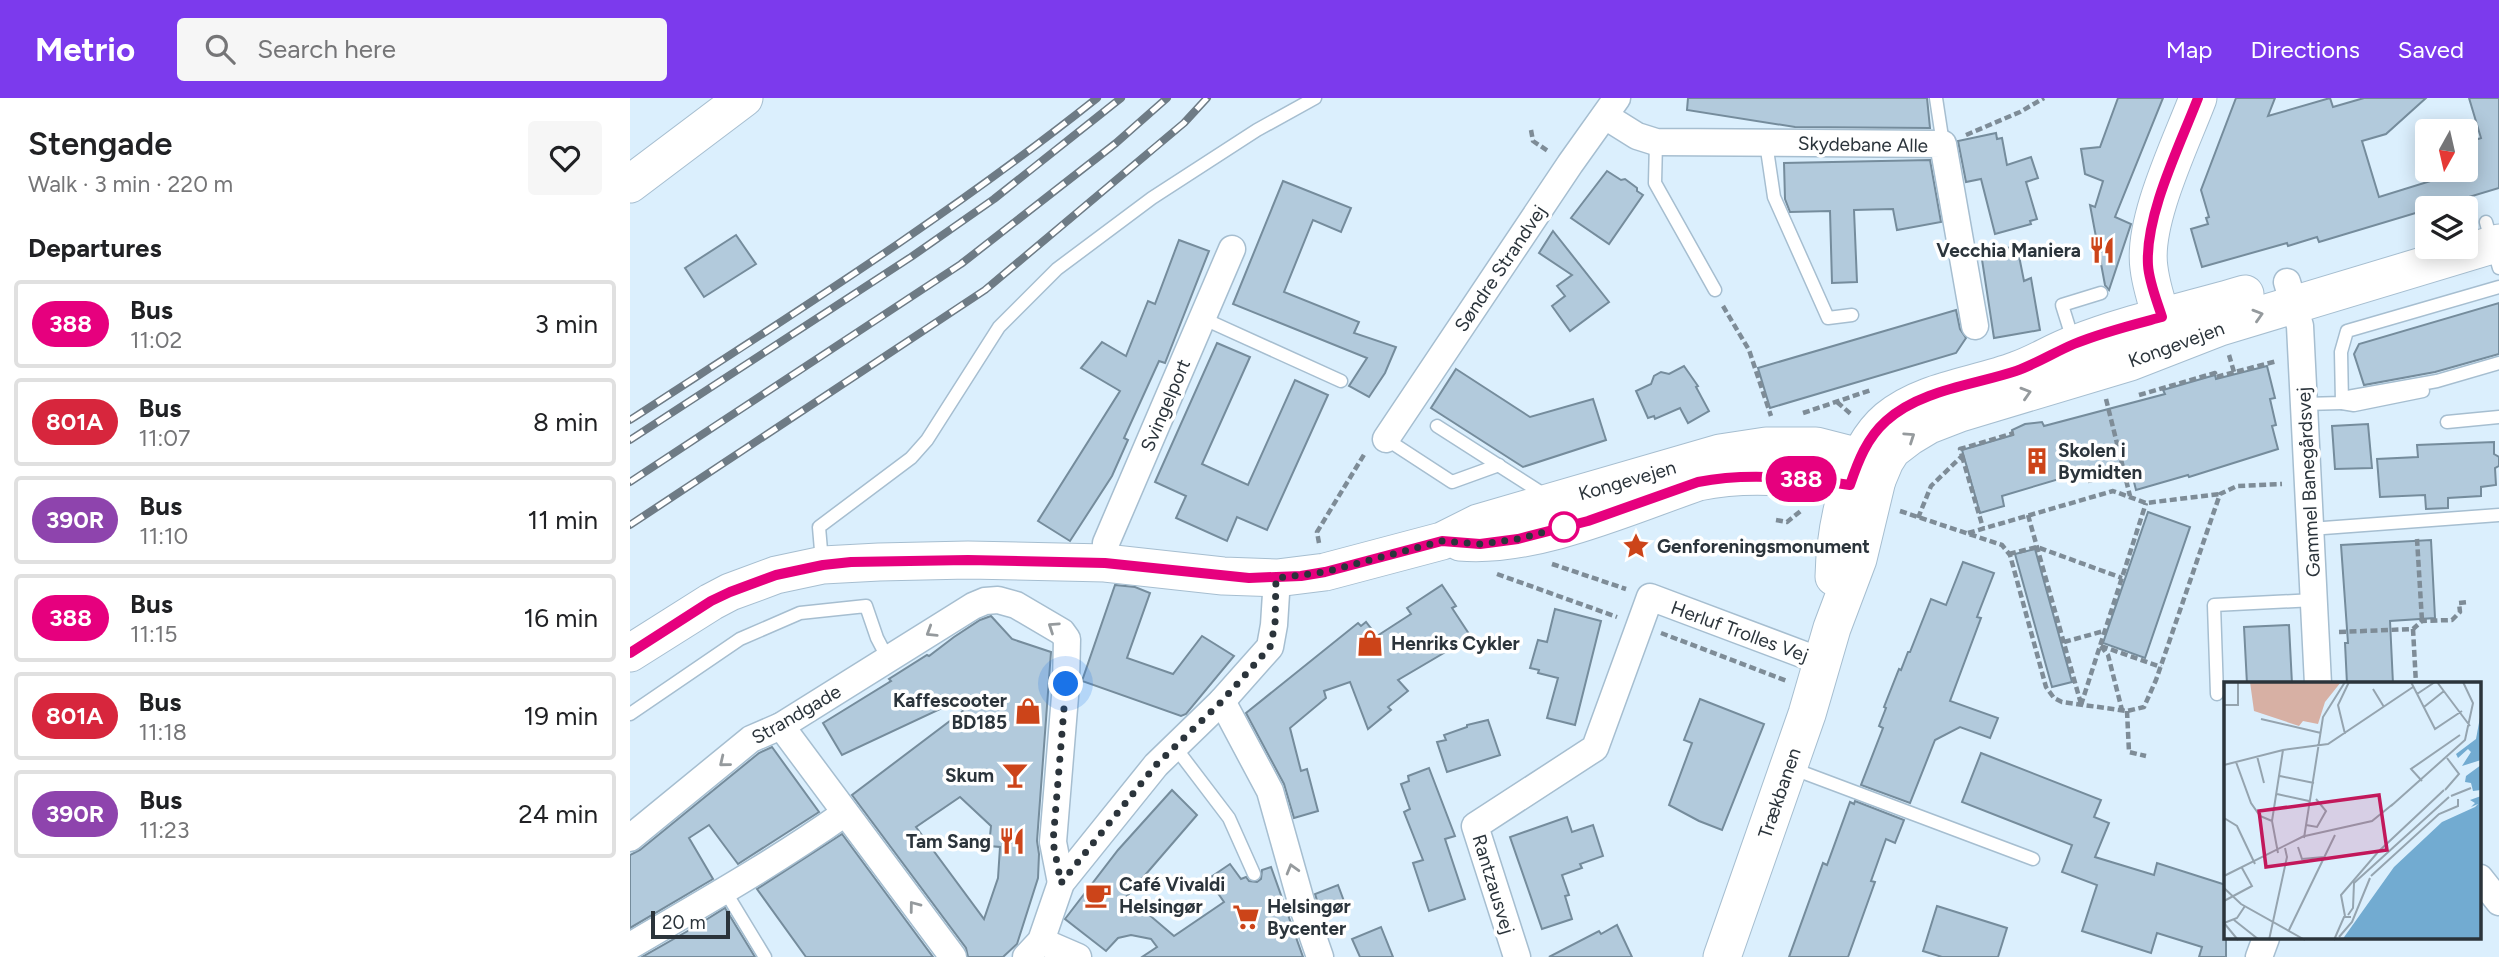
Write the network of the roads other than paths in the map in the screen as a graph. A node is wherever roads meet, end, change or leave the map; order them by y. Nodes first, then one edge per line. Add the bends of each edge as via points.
1 (744, 98) edge
2 (1315, 98) edge
3 (1936, 98) edge
4 (2198, 98) edge
5 (1611, 107) edge
6 (1656, 142) junction
7 (1766, 143) junction
8 (1943, 144) junction
9 (630, 184) edge
10 (2490, 237) edge
11 (2415, 244) edge
12 (1232, 249) dead end
13 (2499, 286) edge
14 (1715, 290) road end
15 (2101, 293) dead end
16 (2290, 293) junction
17 (1853, 315) dead end
18 (1202, 318) junction
19 (1975, 326) dead end
20 (2166, 332) junction
21 (2074, 344) junction
22 (2499, 363) edge
23 (1341, 381) dead end
24 (2423, 391) dead end
25 (2342, 400) junction
26 (2304, 404) junction
27 (2499, 417) edge
28 (2447, 422) dead end
29 (1437, 426) dead end
30 (1386, 439) joint
31 (1499, 465) junction
32 (1865, 479) junction
33 (1554, 501) junction
34 (2499, 515) edge
35 (2310, 529) junction
36 (1442, 541) junction
37 (1105, 563) junction
38 (823, 565) junction
39 (1276, 578) junction
40 (2314, 600) junction
41 (1828, 645) junction
42 (630, 653) edge
43 (888, 659) junction
44 (2318, 682) edge
45 (2217, 695) dead end
46 (1222, 701) junction
47 (630, 714) edge
48 (781, 726) junction
49 (1175, 747) junction
50 (1595, 748) joint
51 (1788, 766) junction
52 (845, 813) junction
53 (630, 838) edge
54 (2033, 859) dead end
55 (1254, 874) dead end
56 (2482, 881) edge
57 (1061, 883) junction
58 (725, 891) junction
59 (2499, 902) edge
60 (2265, 940) edge
61 (630, 946) edge
62 (1034, 949) edge
63 (765, 957) edge
64 (953, 957) edge
65 (1077, 957) edge
66 (1320, 957) edge
67 (1517, 957) edge
68 (1722, 957) edge
69 (2259, 957) edge

1 - 9 main road
2 - 38 lane via 1152,198 1058,269 999,327 911,458 819,527
3 - 8 lane
4 - 20 main road via 2149,240 2148,267
5 - 6 street, Skydebane Alle via 1637,136
5 - 30 street, Søndre Strandvej
6 - 7 street, Skydebane Alle
6 - 14 lane via 1654,183
7 - 8 street, Skydebane Alle
7 - 17 lane via 1774,197 1828,318
8 - 19 street, Skydebane Alle
10 - 16 main road, Kongevejen
11 - 16 main road, Kongevejen
12 - 18 street, Svingelport
13 - 25 lane via 2347,331
15 - 21 lane via 2062,305
16 - 20 main road, Kongevejen
16 - 26 street, Gammel Banegårdsvej via 2301,326
18 - 23 lane
18 - 37 street, Svingelport via 1106,543
20 - 21 main road, Kongevejen
32 -> 20 main road, Kongevejen via 1892,450 1929,425 1986,405 2104,387
21 - 32 main road, Kongevejen via 2019,370 1912,404 1887,419 1877,430
22 - 25 lane
24 - 25 lane via 2354,405
25 - 26 lane
26 - 35 street, Gammel Banegårdsvej
27 - 28 lane
29 - 31 lane
30 - 31 lane via 1452,482
31 - 33 lane
32 - 33 main road, Kongevejen via 1816,446 1766,446 1720,453
32 - 36 main road, Kongevejen via 1716,478 1518,539 1480,544
32 - 41 main road, Trækbanen via 1858,559
33 - 36 main road, Kongevejen via 1478,523
34 - 35 lane
35 - 40 street, Gammel Banegårdsvej
36 - 39 main road, Kongevejen via 1325,572
37 - 38 main road, Kongevejen via 968,560
37 - 39 main road, Kongevejen
38 - 42 main road, Kongevejen via 776,575 730,592
39 - 46 street via 1270,647
40 - 44 street, Gammel Banegårdsvej
40 - 45 lane via 2214,605
41 - 50 street, Herluf Trolles Vej via 1650,597
41 - 51 main road, Trækbanen
43 - 47 lane via 866,606 800,613 740,639
43 - 48 street, Strandgade
57 -> 43 street, Strandgade via 1053,842 1066,684 1067,639 1062,632 1016,605 985,601
46 - 49 street
66 -> 46 street via 1270,791
48 - 52 street
48 -> 53 street, Strandgade via 751,739
49 - 55 lane via 1229,818
49 - 57 street
50 - 67 street, Rantzausvej via 1475,826
51 - 54 lane
51 - 68 main road, Trækbanen
52 - 58 street
64 -> 52 street
56 - 59 street
57 - 62 street
58 - 61 street
58 - 63 lane
60 - 69 street
62 - 65 street

